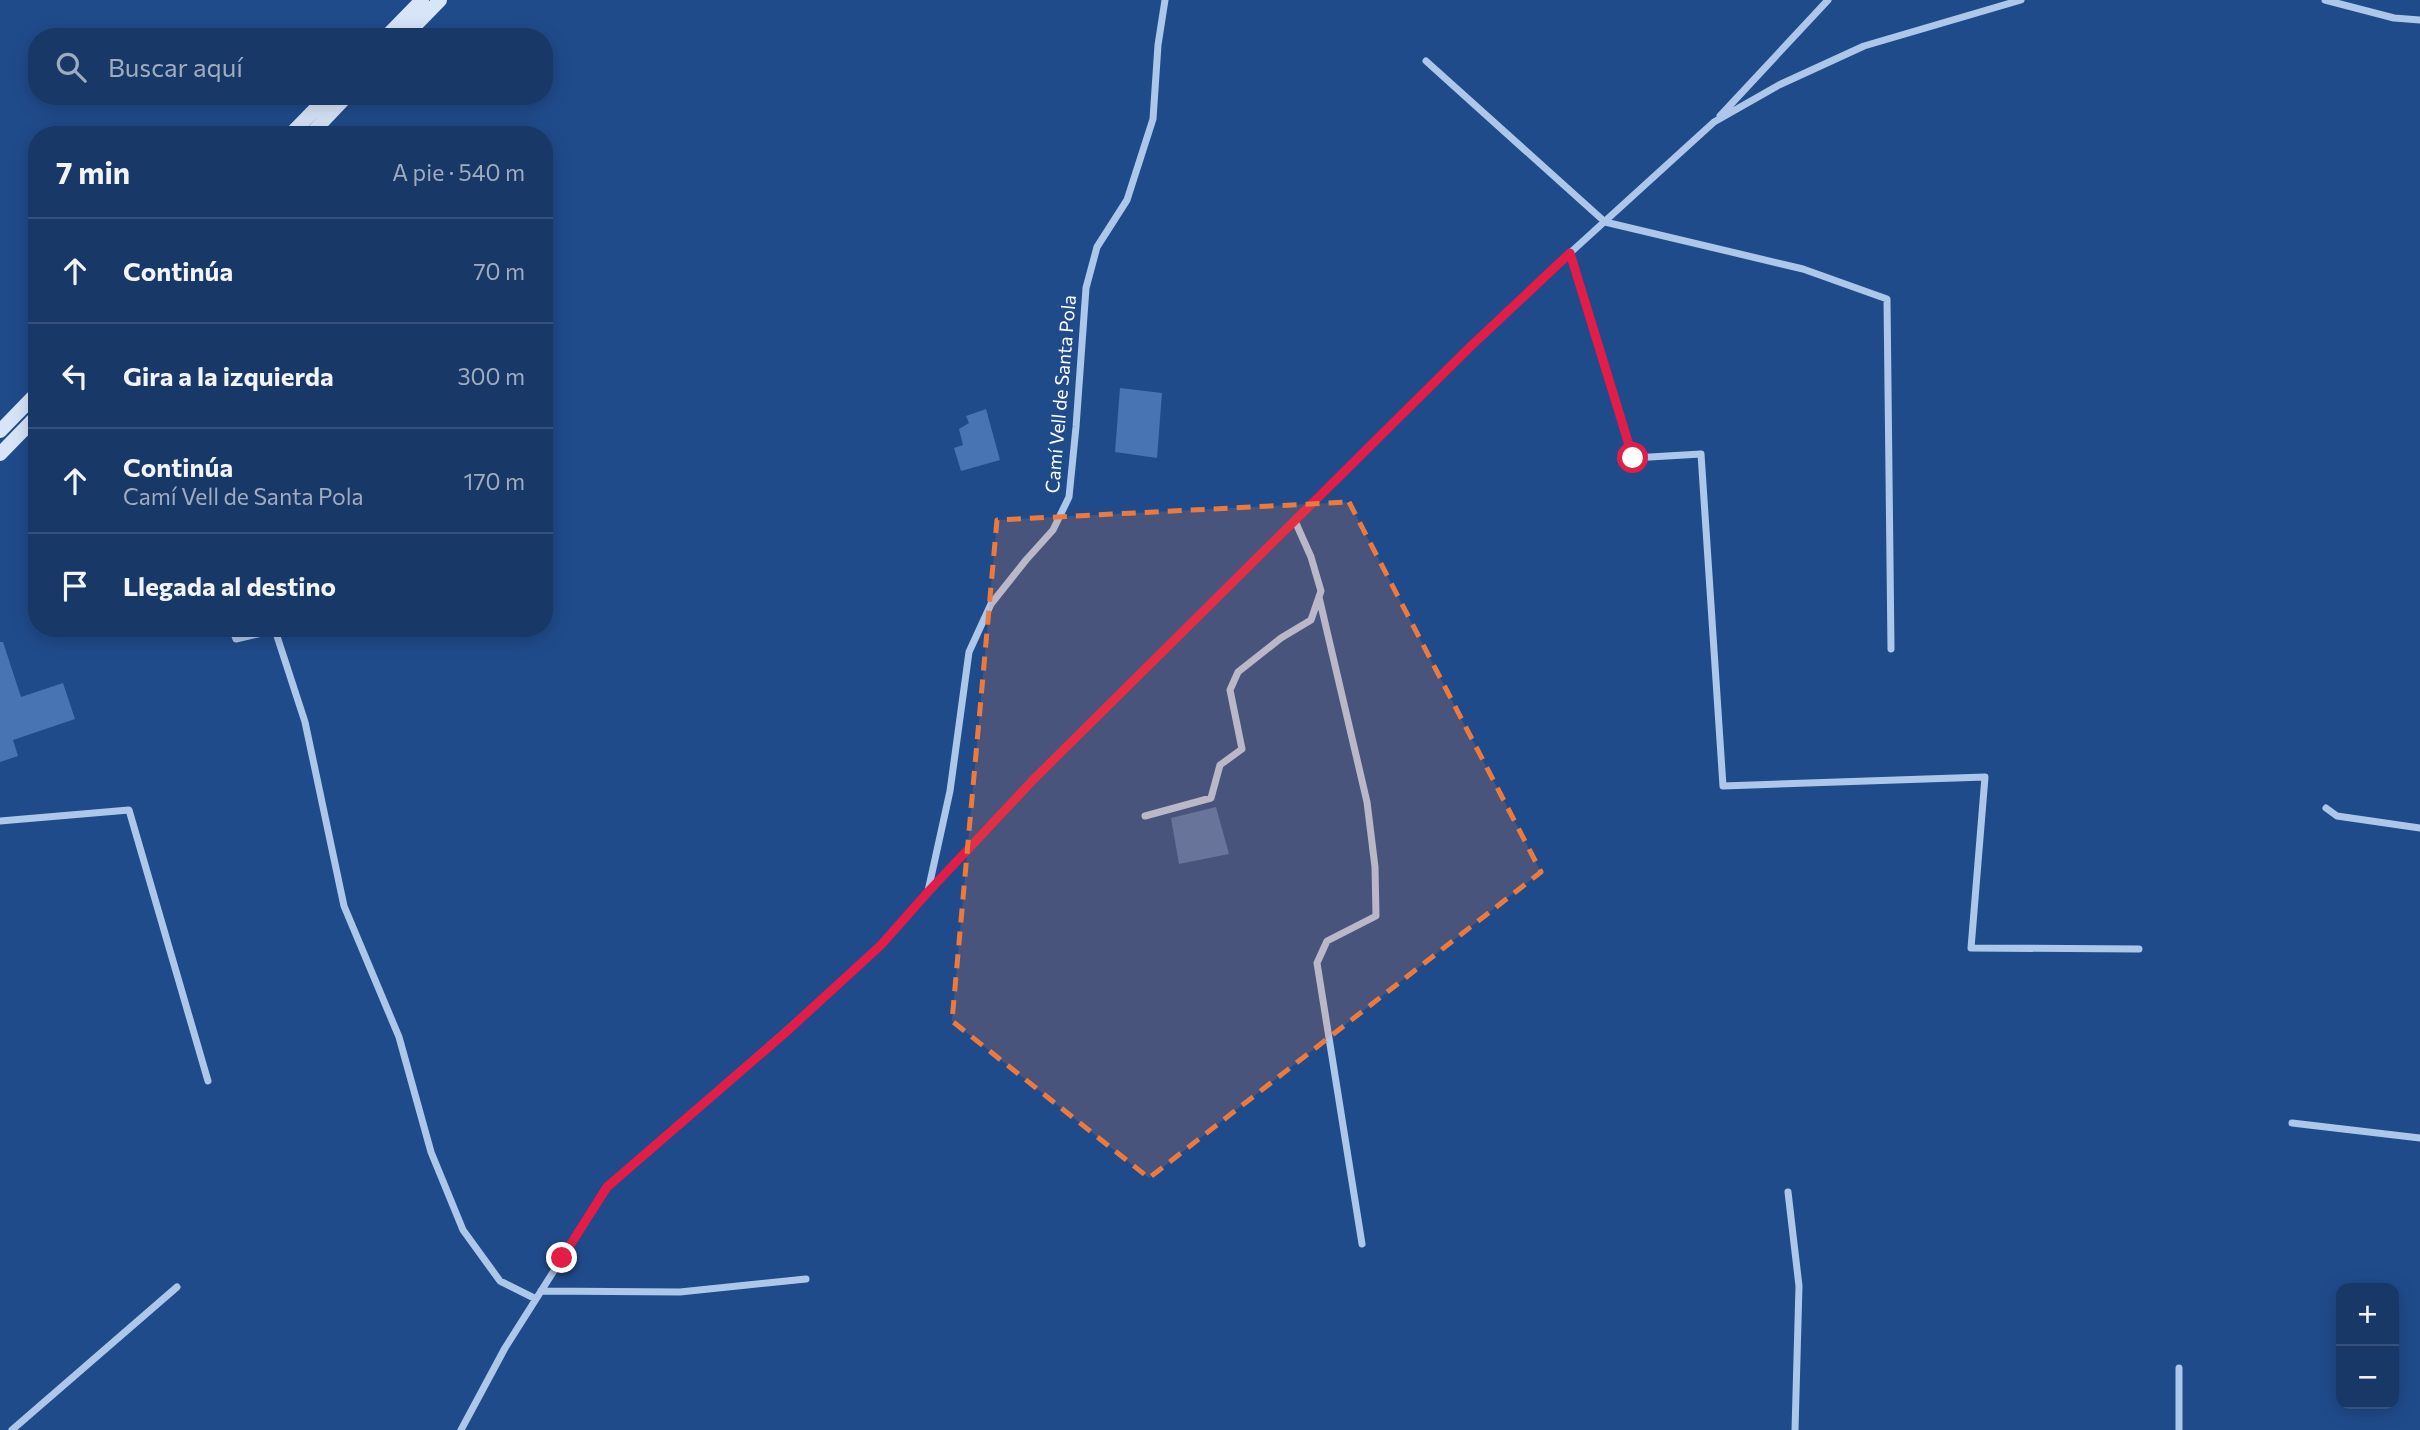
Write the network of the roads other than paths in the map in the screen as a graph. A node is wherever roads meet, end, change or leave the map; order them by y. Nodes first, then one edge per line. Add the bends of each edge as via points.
1 (422, 0) edge
2 (440, 0) edge
3 (1165, 0) edge
4 (1828, 0) edge
5 (2021, 0) edge
6 (2325, 0) edge
7 (2420, 20) edge
8 (395, 28) edge
9 (413, 28) edge
10 (1426, 61) dead end
11 (319, 105) edge
12 (338, 105) edge
13 (1714, 122) junction
14 (299, 126) edge
15 (319, 126) edge
16 (1605, 222) junction
17 (1570, 253) junction
18 (28, 402) edge
19 (28, 425) edge
20 (0, 431) edge
21 (0, 454) edge
22 (1295, 521) junction
23 (1319, 597) junction
24 (278, 637) edge
25 (1891, 649) dead end
26 (2326, 808) dead end
27 (1145, 816) dead end
28 (0, 821) edge
29 (2420, 828) edge
30 (928, 892) junction
31 (2138, 949) dead end
32 (208, 1081) dead end
33 (2292, 1123) dead end
34 (2420, 1138) edge
35 (1788, 1192) dead end
36 (1362, 1244) dead end
37 (806, 1279) dead end
38 (177, 1287) dead end
39 (541, 1291) junction
40 (536, 1299) junction
41 (2179, 1368) dead end
42 (12, 1430) edge
43 (461, 1430) edge
44 (1796, 1430) edge
45 (2179, 1430) edge

1 - 8 main road
2 - 9 main road
3 - 30 street, Camí Vell de Santa Pola via 1153,119 1127,200 1097,247 1086,288 1069,497 1053,530 991,604 969,652 950,791
4 - 13 street
5 - 13 street via 1864,47 1779,85
6 - 7 street
10 - 16 street
11 - 14 main road
12 - 15 main road
13 - 16 street
16 - 17 street
16 - 25 street via 1803,269 1887,299
17 - 22 street
17 - 31 street via 1633,458 1701,454 1723,786 1985,777 1971,948
18 - 20 main road
19 - 21 main road
22 - 23 street via 1311,557
22 - 30 street via 1033,780
23 - 27 street via 1311,620 1238,672 1230,690 1242,749 1220,765 1211,798
23 - 36 street via 1367,802 1375,867 1377,916 1326,941 1317,963
24 - 40 street via 305,722 344,906 399,1037 431,1152 463,1230 500,1281
26 - 29 street via 2337,816
28 - 32 street via 129,810
30 - 39 street, Camí Vell de Santa Pola via 881,945 607,1187
33 - 34 street
35 - 44 street via 1799,1286
37 - 39 street via 680,1292
38 - 42 street
39 - 40 street, Camí Vell de Santa Pola
40 - 43 street, Camí Vell de Santa Pola
41 - 45 street

